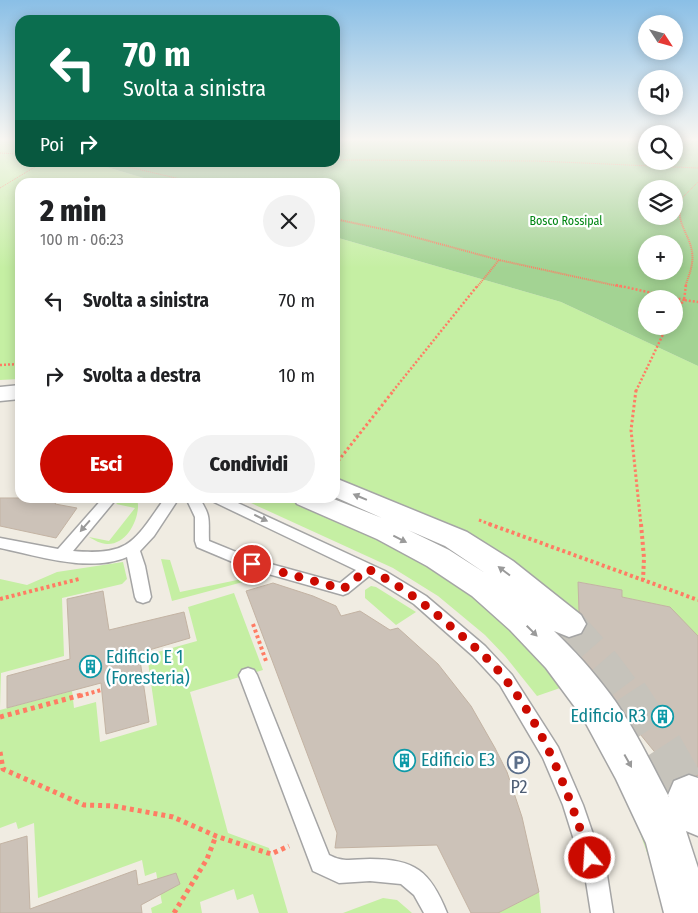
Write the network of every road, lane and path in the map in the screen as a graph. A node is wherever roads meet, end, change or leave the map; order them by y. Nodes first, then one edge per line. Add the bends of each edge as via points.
1 (698, 182) edge
2 (340, 219) edge
3 (693, 249) junction
4 (698, 249) edge
5 (499, 260) junction
6 (684, 300) junction
7 (698, 302) edge
8 (663, 335) edge
9 (15, 364) edge
10 (0, 365) edge
11 (15, 392) edge
12 (0, 394) edge
13 (0, 404) edge
14 (15, 404) edge
15 (340, 459) edge
16 (340, 489) edge
17 (106, 503) edge
18 (169, 503) edge
19 (196, 503) edge
20 (228, 503) edge
21 (320, 503) edge
22 (475, 519) dead end
23 (0, 543) edge
24 (132, 550) junction
25 (61, 555) junction
26 (368, 569) junction
27 (87, 577) dead end
28 (644, 580) junction
29 (143, 597) dead end
30 (0, 599) edge
31 (698, 600) edge
32 (253, 624) dead end
33 (569, 624) tunnel mouth
34 (269, 669) dead end
35 (248, 675) dead end
36 (102, 690) dead end
37 (0, 717) edge
38 (0, 752) edge
39 (1, 771) edge
40 (216, 836) junction
41 (311, 837) junction
42 (174, 913) edge
43 (436, 913) edge
44 (602, 913) edge
45 (688, 913) edge

1 - 3 path via 682,198 678,217
2 - 5 path
3 - 4 path
3 - 6 path
5 - 6 path
5 - 15 path
6 - 7 path
8 - 28 path via 636,391 631,430
9 - 10 path
11 - 12 street
13 - 14 street
33 -> 16 street via 502,569 456,539
17 -> 25 lane
18 - 24 lane via 143,540
19 - 26 lane via 204,522 200,534 202,544 216,551 343,589
20 -> 26 lane
21 -> 45 street via 438,558 484,588 560,658 598,706 631,766 667,840
22 - 28 path
23 - 25 lane
24 - 25 lane via 105,556
24 - 29 lane
26 - 44 lane via 420,600 479,651 506,680 551,753 573,805 596,875
27 - 30 path
28 - 31 path
32 - 34 path
35 - 41 lane
36 - 37 path
38 - 39 path
39 - 40 path via 84,805 114,806 173,817
40 - 41 path via 270,854
40 - 42 path via 207,859
41 - 43 lane via 321,863 339,872 405,873 422,887

